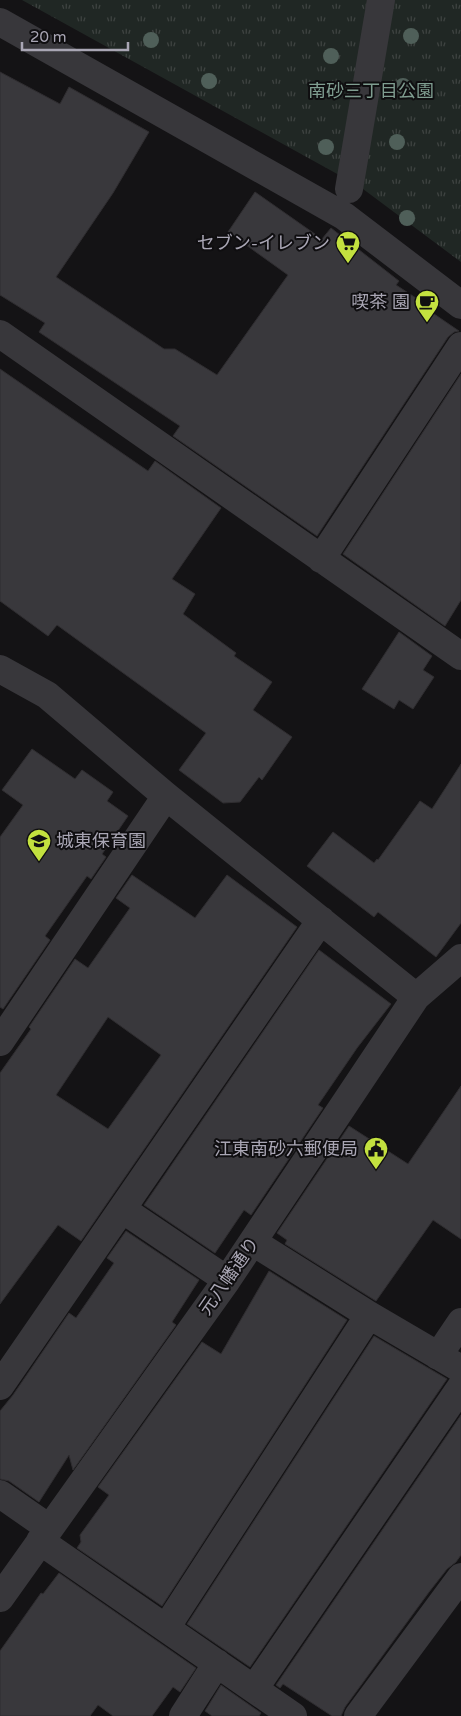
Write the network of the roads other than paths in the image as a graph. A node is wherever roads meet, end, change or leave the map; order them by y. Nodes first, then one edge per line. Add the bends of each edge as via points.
1 (381, 0) edge
2 (0, 22) edge
3 (349, 189) dead end
4 (461, 305) edge
5 (0, 334) edge
6 (461, 346) edge
7 (321, 559) junction
8 (458, 649) edge
9 (0, 669) edge
10 (166, 796) junction
11 (321, 920) junction
12 (461, 958) edge
13 (416, 997) junction
14 (2, 1034) edge
15 (122, 1209) junction
16 (254, 1242) junction
17 (227, 1280) junction
18 (369, 1315) junction
19 (461, 1322) edge
20 (438, 1356) junction
21 (461, 1369) edge
22 (0, 1386) edge
23 (461, 1386) edge
24 (0, 1494) edge
25 (45, 1534) junction
26 (461, 1577) edge
27 (0, 1598) edge
28 (166, 1628) junction
29 (217, 1663) junction
30 (254, 1689) junction
31 (183, 1716) edge
32 (293, 1716) edge
33 (358, 1716) edge

1 - 3 street
2 - 4 street via 344,216
5 - 7 street
6 - 7 street
7 - 8 street
9 - 10 street via 47,695
10 - 11 street
10 - 14 street
11 - 13 street
11 - 15 street
12 - 13 street, 元八幡通り
13 - 16 street, 元八幡通り
15 - 17 street
15 - 22 street
16 - 17 street, 元八幡通り
16 - 18 street
17 - 25 street, 元八幡通り
18 - 20 street
18 - 28 street
19 - 20 street
20 - 21 street
23 - 30 street
24 - 25 street
25 - 27 street, 元八幡通り
25 - 28 street
26 - 33 street
28 - 29 street
29 - 30 street
29 - 31 street
30 - 32 street

